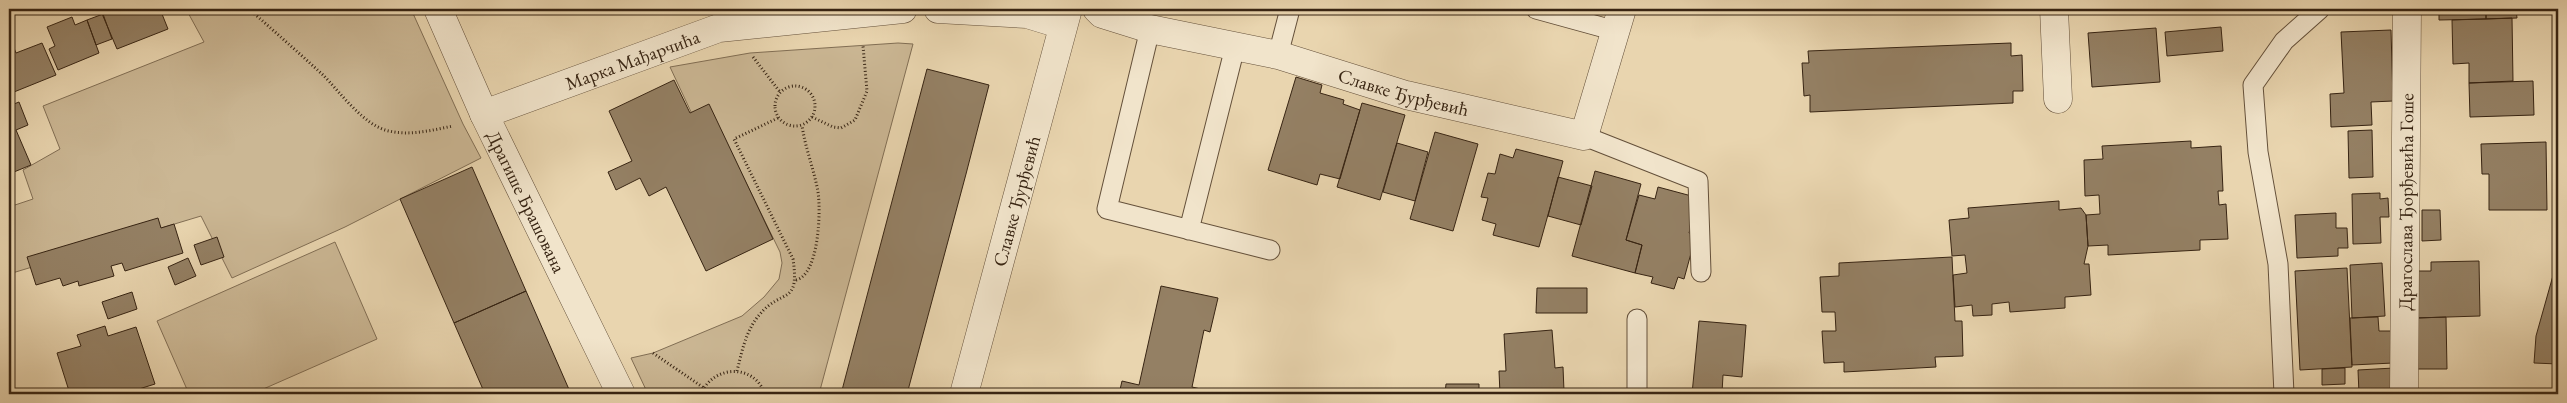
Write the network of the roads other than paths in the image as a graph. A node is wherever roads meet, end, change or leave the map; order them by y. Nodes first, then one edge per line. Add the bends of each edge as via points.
1 (438, 9) edge
2 (903, 9) edge
3 (938, 9) edge
4 (1096, 9) edge
5 (1290, 9) edge
6 (1536, 9) edge
7 (2054, 9) edge
8 (2320, 9) edge
9 (2407, 9) edge
10 (1065, 17) edge
11 (1619, 20) edge
12 (1150, 29) junction
13 (1235, 47) junction
14 (1278, 55) junction
15 (2058, 99) dead end
16 (484, 114) junction
17 (1584, 136) junction
18 (1188, 230) junction
19 (1270, 250) dead end
20 (1701, 272) dead end
21 (1637, 319) dead end
22 (968, 382) edge
23 (621, 394) edge
24 (984, 394) edge
25 (1637, 394) edge
26 (2284, 394) edge
27 (2404, 394) edge

1 - 16 street, Драгише Брашована
2 - 16 street, Марка Мађарчића via 719,28
3 - 10 street
4 - 12 street, Славке Ђурђевић via 1102,14
5 - 14 lane
6 - 11 lane
7 - 15 street
8 - 26 lane via 2284,41 2253,85 2258,152 2278,264
9 - 27 street, Драгослава Ђорђевића Гоше
10 - 22 street, Славке Ђурђевић
11 - 17 street
12 - 13 street, Славке Ђурђевић
12 - 18 lane via 1107,208
13 - 14 street, Славке Ђурђевић
13 - 18 lane
14 - 17 street, Славке Ђурђевић via 1406,94
16 - 23 street, Драгише Брашована
17 - 20 lane via 1698,181
18 - 19 lane
21 - 25 lane
22 - 24 street

